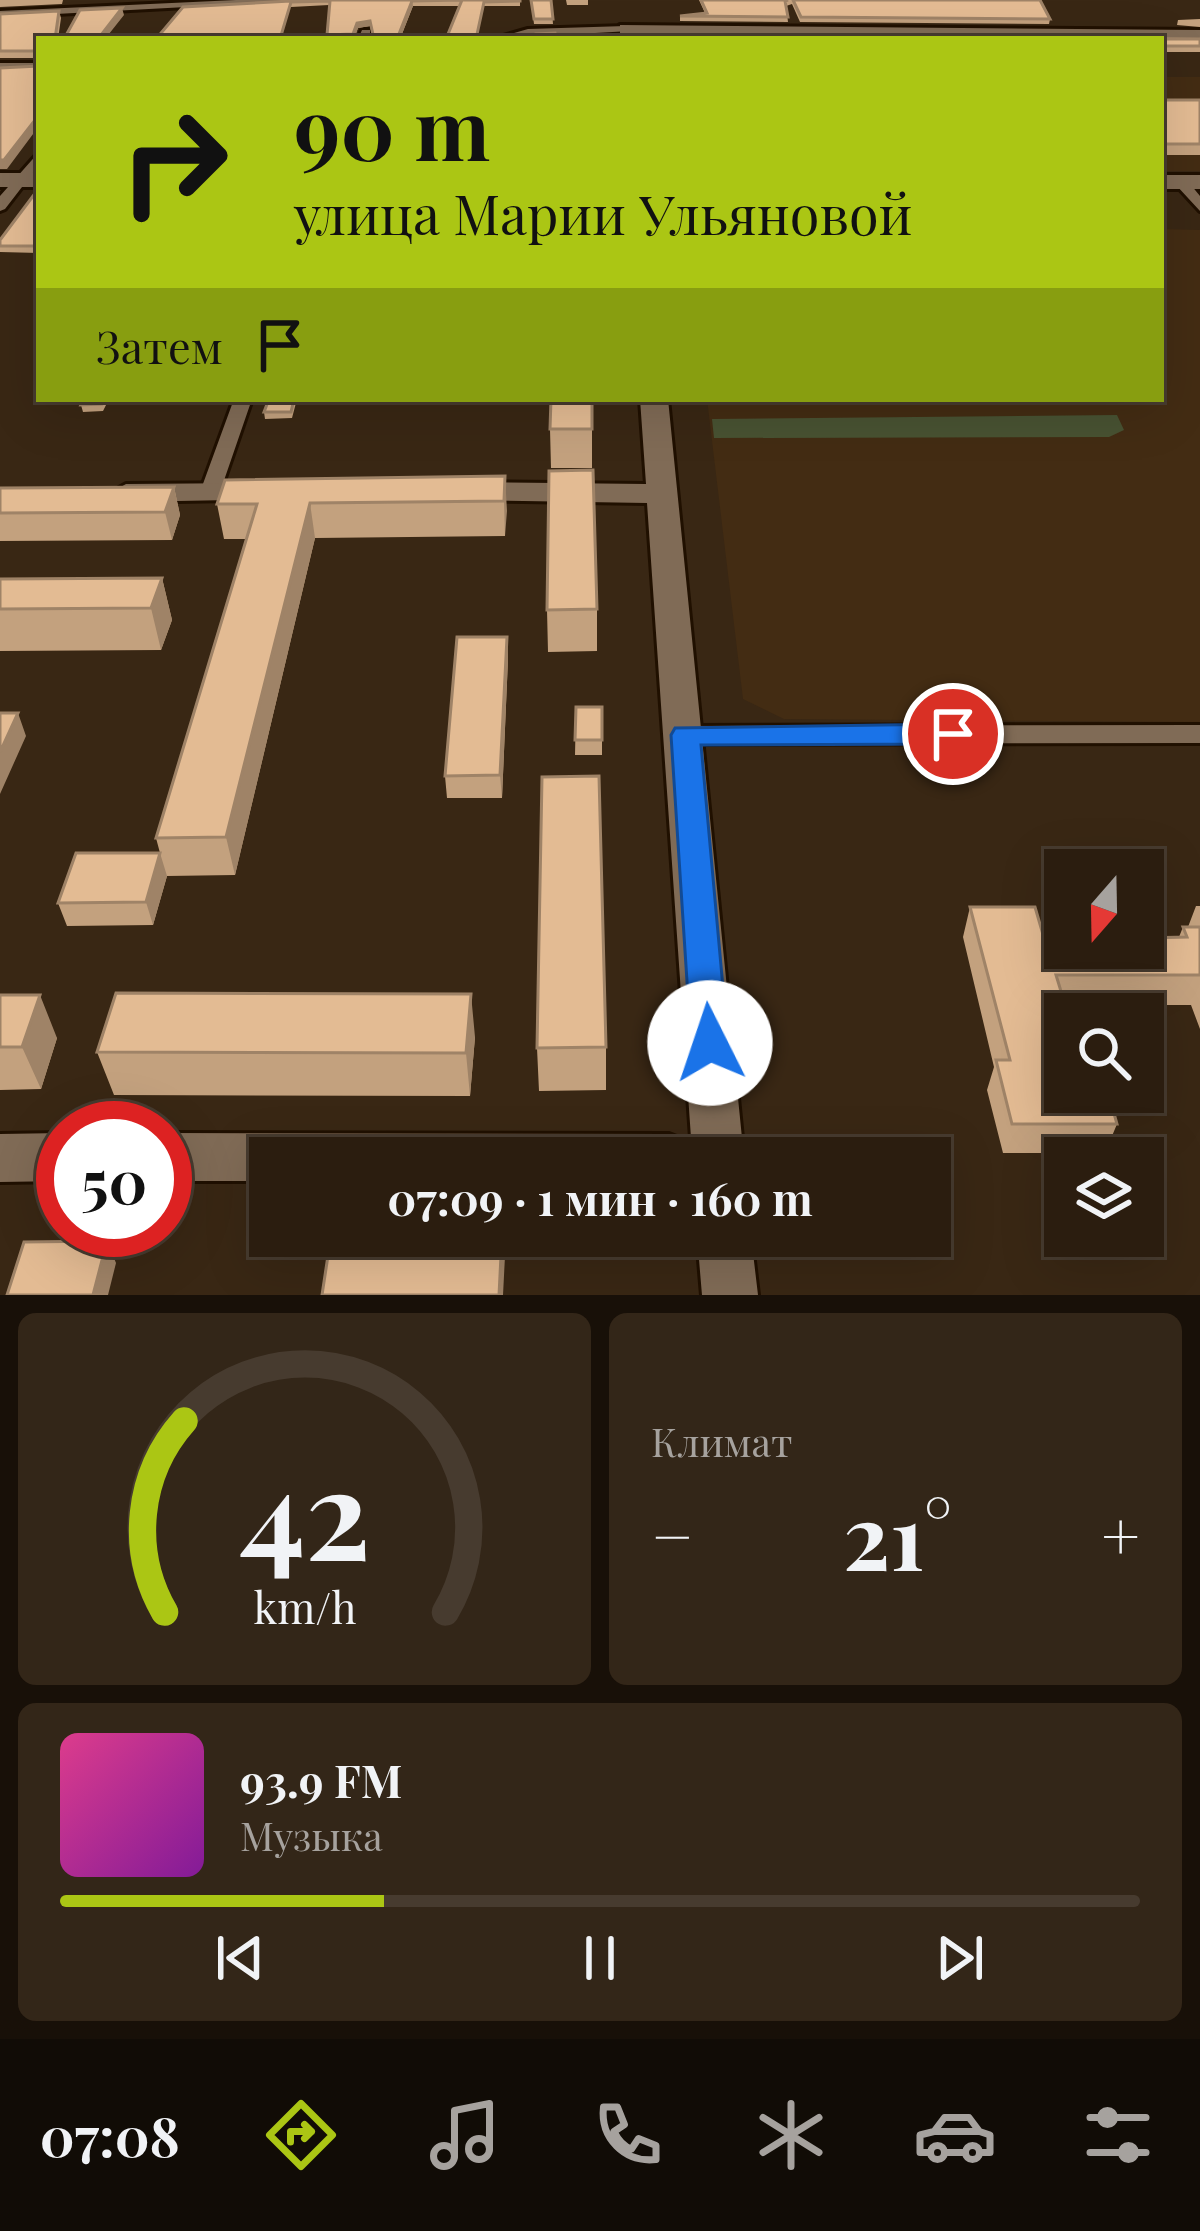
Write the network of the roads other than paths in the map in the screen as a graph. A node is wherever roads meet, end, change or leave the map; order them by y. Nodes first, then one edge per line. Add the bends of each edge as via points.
1 (309, 0) edge
2 (0, 14) edge
3 (627, 27) edge
4 (1200, 35) edge
5 (511, 36) edge
6 (946, 36) edge
7 (1091, 36) edge
8 (0, 67) edge
9 (36, 67) edge
10 (19, 180) edge
11 (1181, 182) edge
12 (0, 206) edge
13 (1200, 206) edge
14 (242, 402) edge
15 (654, 402) edge
16 (433, 491) edge
17 (210, 492) junction
18 (300, 492) edge
19 (94, 493) edge
20 (662, 494) junction
21 (1200, 734) edge
22 (686, 735) junction
23 (716, 1137) edge
24 (192, 1156) edge
25 (249, 1156) edge
26 (36, 1157) edge
27 (0, 1158) edge
28 (726, 1257) edge
29 (730, 1295) edge

1 - 2 street
3 - 5 street
3 - 6 street
4 - 7 street
8 - 9 street
10 - 12 street
11 - 13 street
14 - 17 street
15 - 20 street
16 - 20 street
17 - 18 street
17 - 19 street
20 - 22 street
21 - 22 street
22 - 23 street
24 - 25 street
26 - 27 street
28 - 29 street

